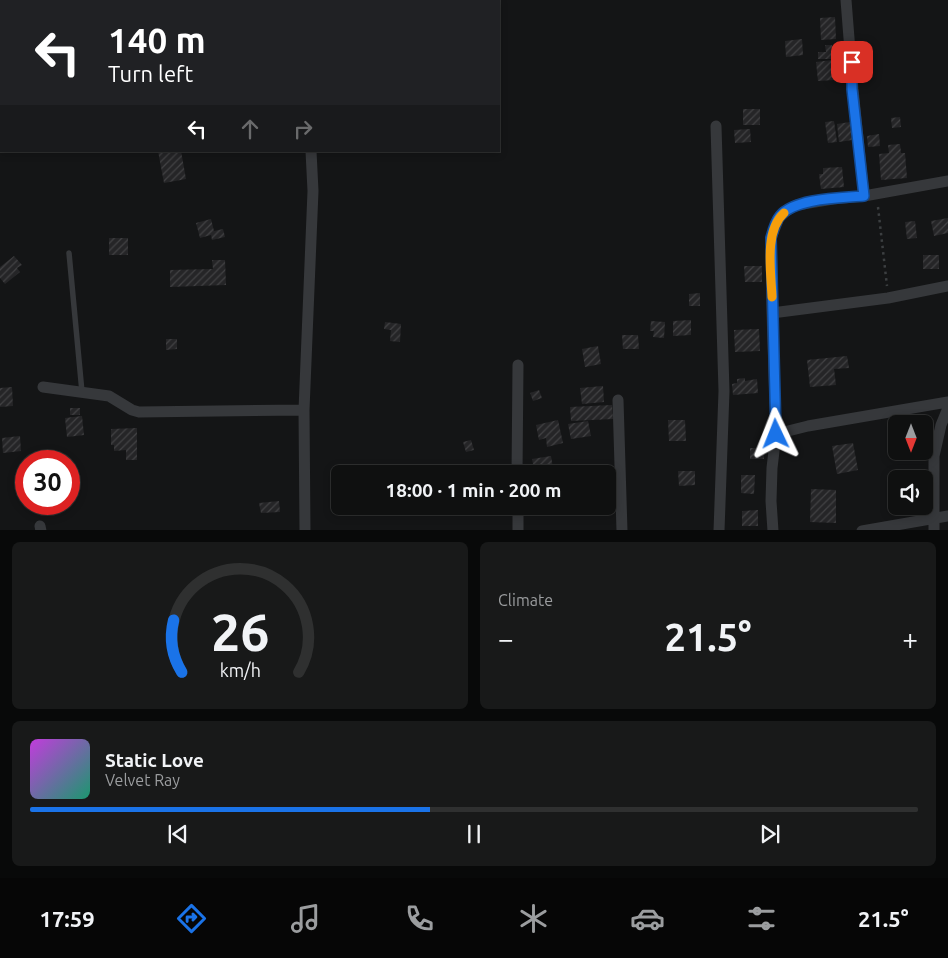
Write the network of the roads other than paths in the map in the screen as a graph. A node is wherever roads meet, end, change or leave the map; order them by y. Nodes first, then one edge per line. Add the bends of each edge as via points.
1 (846, 0) edge
2 (716, 126) dead end
3 (311, 152) edge
4 (948, 181) edge
5 (864, 196) junction
6 (69, 253) dead end
7 (948, 286) edge
8 (772, 313) junction
9 (518, 365) dead end
10 (43, 387) dead end
11 (82, 392) junction
12 (618, 400) dead end
13 (948, 402) edge
14 (948, 408) edge
15 (304, 410) junction
16 (776, 434) junction
17 (517, 465) edge
18 (518, 515) edge
19 (948, 516) edge
20 (934, 517) junction
21 (305, 530) edge
22 (518, 530) edge
23 (622, 530) edge
24 (719, 530) edge
25 (774, 530) edge
26 (862, 530) edge
27 (934, 530) edge

1 - 5 street
2 - 24 street via 724,391
3 - 15 street via 313,191
4 - 5 street
5 - 8 street via 797,205 779,218 771,238
6 - 11 lane
7 - 8 street via 888,298
8 - 16 street
9 - 17 street
10 - 11 street
11 - 15 street via 109,396 139,412
12 - 23 street
13 - 16 street
14 - 20 street via 934,456
15 - 21 street
16 - 25 street via 771,502
18 - 22 street
19 - 20 street
20 - 26 street
20 - 27 street

